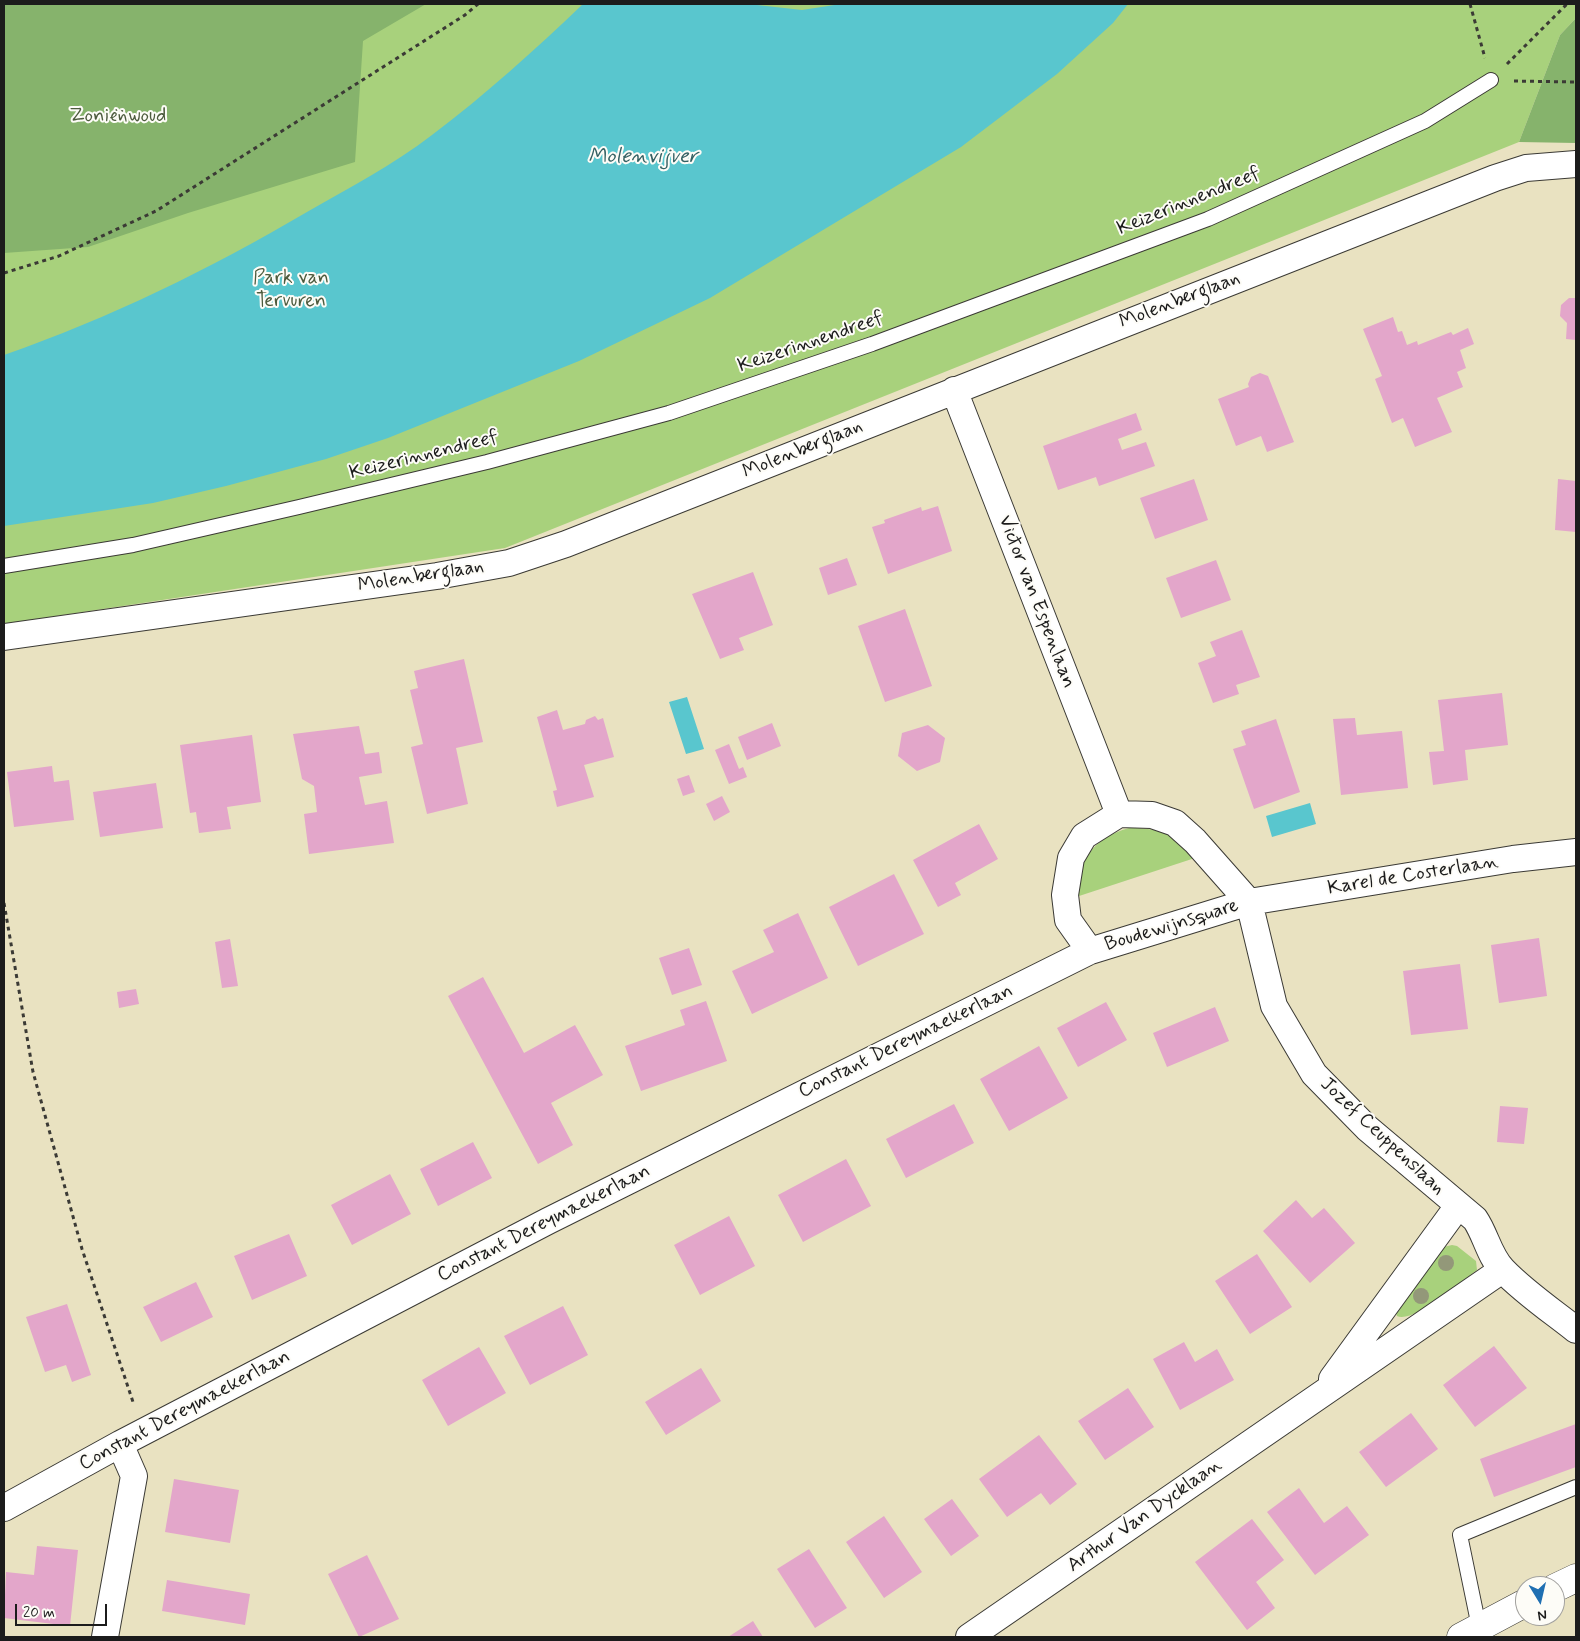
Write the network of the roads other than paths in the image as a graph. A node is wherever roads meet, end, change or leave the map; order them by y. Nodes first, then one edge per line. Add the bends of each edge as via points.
1 (1491, 80) road end
2 (1576, 164) edge
3 (954, 390) junction
4 (4, 566) edge
5 (4, 638) edge
6 (1119, 814) junction
7 (1576, 852) edge
8 (1249, 902) junction
9 (1090, 951) junction
10 (1458, 1206) junction
11 (1502, 1270) junction
12 (1576, 1330) edge
13 (1321, 1395) junction
14 (132, 1439) junction
15 (1576, 1487) edge
16 (4, 1508) edge
17 (1515, 1608) edge
18 (1470, 1632) edge
19 (105, 1637) edge
20 (969, 1637) edge

1 - 4 lane, Keizerinnendreef via 1425,121 1208,219 872,344 669,413 487,462 133,545
2 - 3 street, Molenberglaan via 1526,168 1495,178
3 - 5 street, Molenberglaan via 566,544 509,563
3 - 6 street, Victor van Espenlaan
6 - 8 street, Boudewijnsquare via 1152,815 1175,823
6 - 9 street, Boudewijnsquare via 1084,836 1071,858 1065,895 1068,920
7 - 8 street, Karel de Costerlaan via 1513,859
8 - 9 street, Boudewijnsquare
8 - 10 street, Jozef Ceuppenslaan via 1274,1006 1314,1074 1367,1128
9 - 14 street, Constant Dereymaekerlaan via 548,1221
10 - 11 street, Jozef Ceuppenslaan via 1484,1232
10 - 13 street, Arthur Van Dycklaan
11 - 12 street, Jozef Ceuppenslaan
11 - 13 street, Arthur Van Dycklaan
13 - 20 street, Arthur Van Dycklaan
14 - 16 street, Constant Dereymaekerlaan
14 - 19 street via 134,1476
15 - 18 lane via 1460,1535
17 - 18 main road

